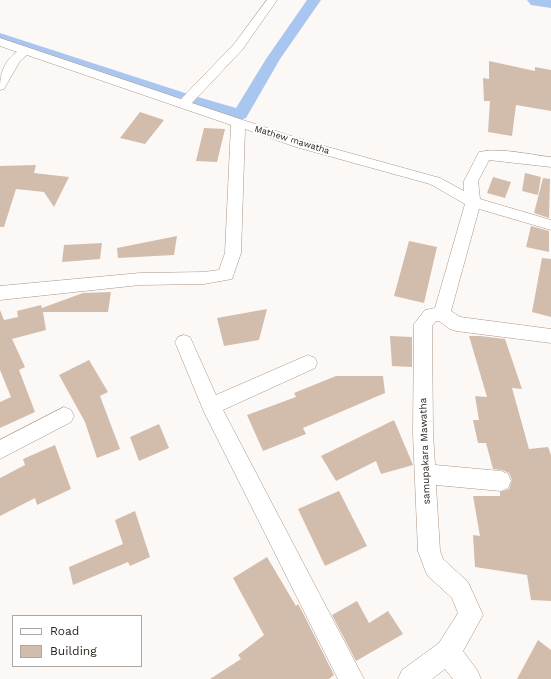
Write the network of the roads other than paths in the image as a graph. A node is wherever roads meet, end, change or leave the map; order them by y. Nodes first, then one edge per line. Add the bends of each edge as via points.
1 (272, 0) edge
2 (0, 42) edge
3 (25, 50) junction
4 (0, 86) edge
5 (183, 104) junction
6 (238, 123) junction
7 (551, 162) edge
8 (473, 202) junction
9 (551, 224) edge
10 (0, 293) edge
11 (442, 314) junction
12 (551, 336) edge
13 (184, 342) dead end
14 (308, 363) dead end
15 (211, 406) junction
16 (64, 416) dead end
17 (0, 450) edge
18 (425, 474) junction
19 (501, 481) dead end
20 (448, 652) junction
21 (351, 679) edge
22 (411, 679) edge
23 (468, 679) edge

1 - 5 street via 238,47
2 - 3 street, Mathew mawatha
3 - 4 street via 15,58
3 - 5 street, Mathew mawatha
5 - 6 street, Mathew mawatha
6 - 8 street, Mathew mawatha via 301,144 434,181
6 - 10 street via 233,253 226,275 140,279
7 - 8 street via 484,155 471,180
8 - 9 street, Mathew mawatha
8 - 11 street
11 - 12 street via 456,324
11 - 18 street, samupakara Mawatha via 431,315 423,324
13 - 15 street
14 - 15 street
15 - 21 street
16 - 17 street
18 - 19 street
18 - 20 street, samupakara Mawatha via 429,551 435,567 460,590 471,615
20 - 22 street, samupakara Mawatha
20 - 23 street

